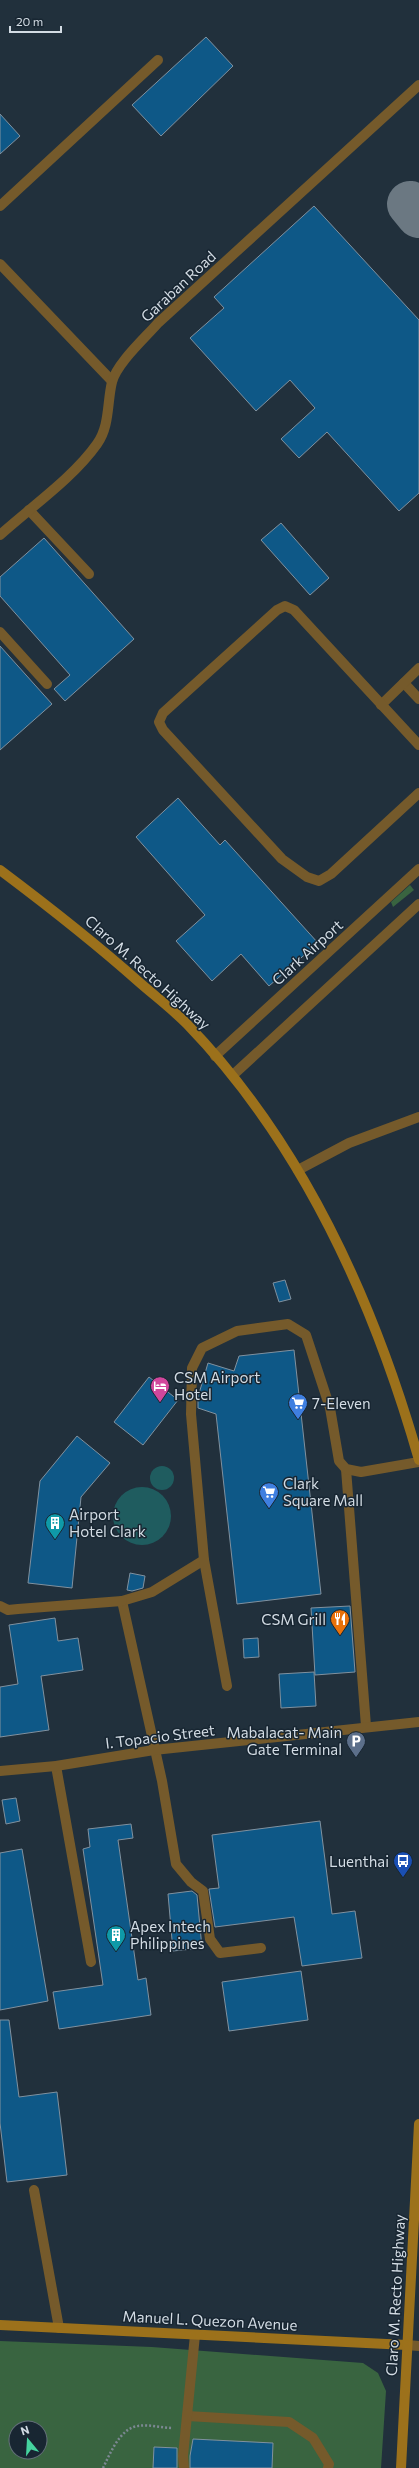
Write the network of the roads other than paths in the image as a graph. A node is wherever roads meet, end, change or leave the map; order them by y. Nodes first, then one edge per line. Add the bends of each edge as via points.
1 (158, 60) dead end
2 (419, 85) edge
3 (0, 206) edge
4 (0, 264) edge
5 (112, 381) junction
6 (28, 510) junction
7 (0, 535) edge
8 (89, 574) dead end
9 (0, 632) edge
10 (419, 668) edge
11 (404, 683) junction
12 (47, 684) dead end
13 (419, 699) edge
14 (381, 705) junction
15 (419, 745) edge
16 (419, 792) edge
17 (419, 869) edge
18 (0, 870) edge
19 (419, 904) edge
20 (215, 1056) junction
21 (233, 1075) junction
22 (419, 1117) edge
23 (298, 1170) junction
24 (419, 1461) edge
25 (346, 1469) junction
26 (204, 1560) junction
27 (122, 1601) junction
28 (0, 1606) edge
29 (227, 1686) dead end
30 (419, 1722) edge
31 (366, 1726) junction
32 (154, 1750) junction
33 (56, 1766) junction
34 (0, 1771) edge
35 (261, 1948) dead end
36 (91, 1962) dead end
37 (419, 2124) edge
38 (34, 2190) dead end
39 (0, 2325) edge
40 (59, 2328) junction
41 (194, 2335) junction
42 (407, 2345) junction
43 (419, 2346) edge
44 (187, 2416) junction
45 (184, 2468) edge
46 (328, 2468) edge
47 (401, 2468) edge

1 - 3 street
2 - 5 street, Garaban Road via 158,323 125,361
4 - 5 street
5 - 6 street, Garaban Road via 110,407 98,443 76,467
6 - 7 street, Garaban Road
6 - 8 street
9 - 12 street
10 - 11 street
11 - 13 street
11 - 14 street
14 - 15 street
14 - 16 street via 294,610 285,606 277,610 163,713 159,722 163,730 282,859 319,881 331,874
17 - 20 street, Clark Airport
18 - 20 main road, Claro M. Recto Highway via 112,958 186,1023
19 - 21 street
20 - 21 main road, Claro M. Recto Highway
21 - 23 main road, Claro M. Recto Highway
22 - 23 street via 349,1142
23 - 24 main road, Claro M. Recto Highway via 347,1261 393,1377
24 - 25 street via 361,1472
25 - 26 street via 339,1461 330,1408 306,1335 288,1324 237,1331 202,1348 192,1368 191,1414
25 - 31 street
26 - 27 street via 152,1592
26 - 29 street
27 - 28 street via 8,1610
27 - 32 street
30 - 31 street, I. Topacio Street
31 - 32 street, I. Topacio Street
32 - 33 street, I. Topacio Street
32 - 35 street via 176,1864 191,1882 203,1890 210,1939 220,1953
33 - 34 street, I. Topacio Street
33 - 36 street
37 - 42 main road, Claro M. Recto Highway
38 - 40 street
39 - 40 main road, Manuel L. Quezon Avenue
40 - 41 main road, Manuel L. Quezon Avenue
41 - 42 main road, Manuel L. Quezon Avenue
41 - 44 street
42 - 43 street, Manuel L. Quezon Avenue
42 - 47 main road, Claro M. Recto Highway
44 - 45 street via 182,2456
44 - 46 street via 289,2422 313,2438 329,2464

